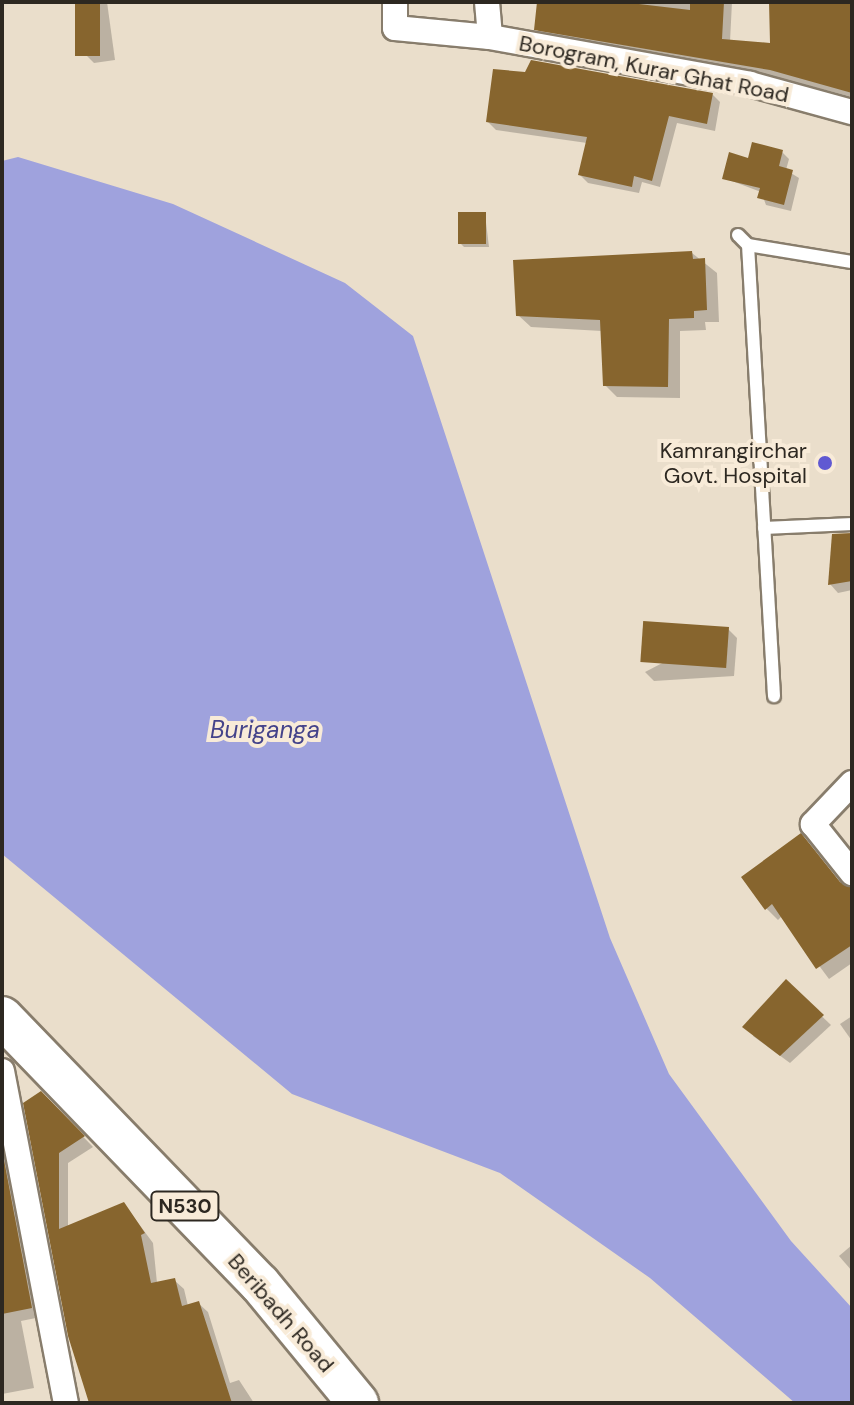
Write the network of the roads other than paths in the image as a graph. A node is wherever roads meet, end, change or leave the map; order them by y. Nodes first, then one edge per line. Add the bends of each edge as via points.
1 (395, 2) edge
2 (487, 2) edge
3 (490, 37) junction
4 (852, 112) edge
5 (852, 262) edge
6 (852, 524) edge
7 (764, 528) junction
8 (774, 696) dead end
9 (852, 783) edge
10 (852, 873) edge
11 (2, 1017) edge
12 (2, 1071) edge
13 (66, 1403) edge
14 (358, 1403) edge

1 - 3 street via 395,28
2 - 3 street, Borogram, Kurar Ghat Road
3 - 4 street, Borogram, Kurar Ghat Road via 750,84
5 - 7 lane via 743,240
6 - 7 lane
7 - 8 lane
9 - 10 street via 813,824
11 - 14 highway, Beribadh Road / N530 via 260,1284
12 - 13 street

